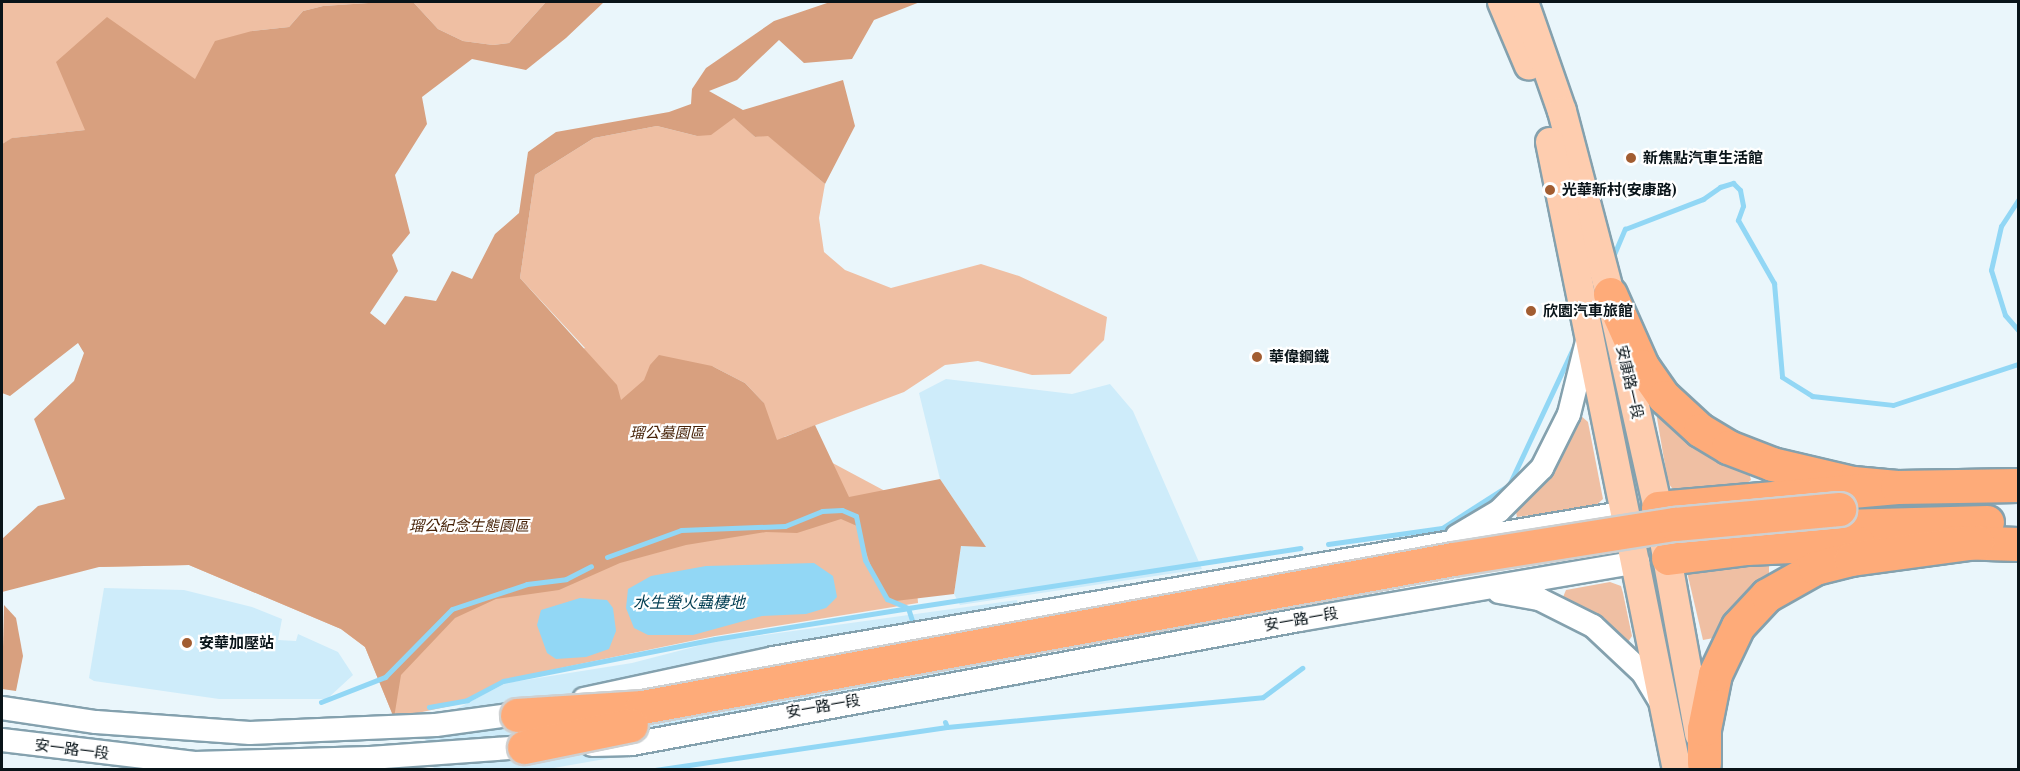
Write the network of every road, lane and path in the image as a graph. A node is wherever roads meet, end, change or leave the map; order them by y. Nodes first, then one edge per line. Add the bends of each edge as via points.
1 (1502, 2) edge
2 (1529, 8) edge
3 (1610, 294) junction
4 (1589, 328) junction
5 (2019, 485) edge
6 (1897, 487) junction
7 (2019, 506) edge
8 (1643, 510) junction
9 (1840, 517) junction
10 (2019, 523) edge
11 (1977, 542) junction
12 (1443, 544) junction
13 (2019, 544) edge
14 (1653, 560) junction
15 (1319, 566) junction
16 (1477, 590) junction
17 (1327, 615) junction
18 (2, 708) edge
19 (1666, 711) junction
20 (517, 715) junction
21 (2, 740) edge
22 (524, 747) junction
23 (1695, 767) edge

1 - 4 main road, 安康路一段 via 1533,76
2 - 3 main road, 安康路一段 via 1562,111
3 - 6 highway via 1642,366 1664,397 1700,430 1728,447 1772,464 1854,483
3 - 8 main road, 安康路一段
4 - 8 main road, 安康路一段
4 - 12 street via 1569,414 1542,468 1499,511
5 - 6 highway
6 - 8 highway
7 - 9 highway via 1933,504
8 - 12 street, 安一路一段
8 - 14 main road, 安康路一段
9 - 10 highway
9 - 20 highway, bridge via 1675,524 1454,559 642,707
9 - 22 highway, bridge via 1436,580
11 - 13 highway
11 - 14 highway via 1815,545
11 - 23 highway via 1833,563 1789,580 1767,595 1738,626 1715,674
12 - 15 street, 安一路一段
14 - 16 street, 安一路一段
14 - 19 main road, 安康路一段
14 - 23 main road, 安康路一段
15 - 17 street
15 - 20 street, 安一路一段, bridge via 773,658
16 - 17 street, 安一路一段
16 - 19 street via 1539,599 1593,626 1643,673
17 - 22 street, 安一路一段, bridge via 632,744
18 - 20 street, 安一路一段 via 96,722 250,733 436,724
19 - 23 main road, 安康路一段
21 - 22 street, 安一路一段 via 195,763 370,758

